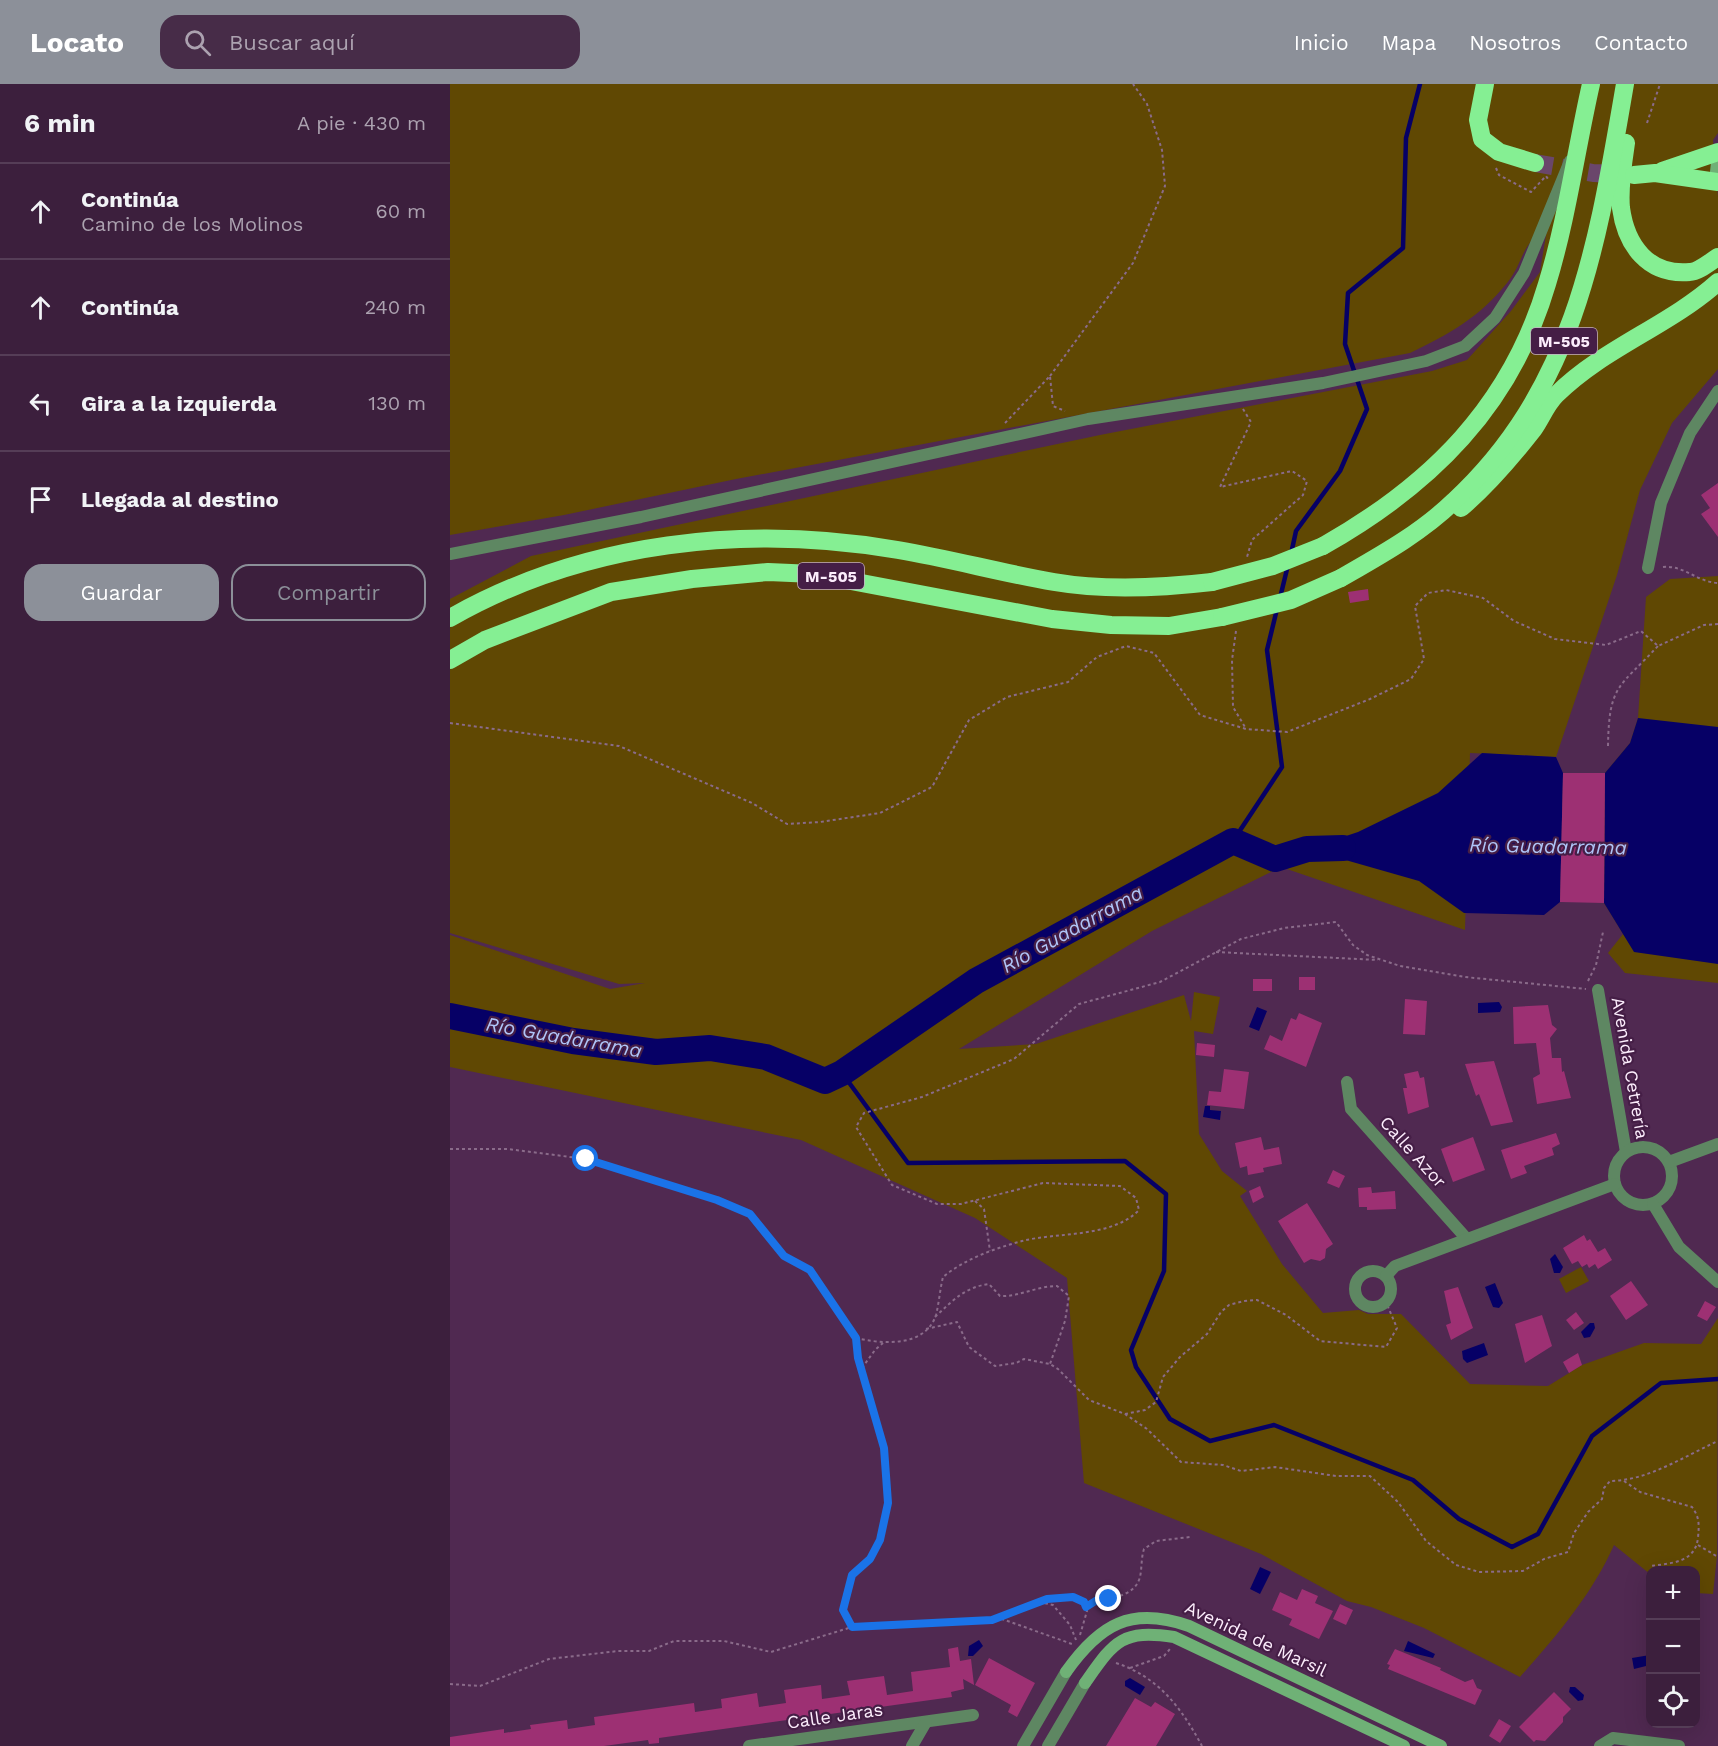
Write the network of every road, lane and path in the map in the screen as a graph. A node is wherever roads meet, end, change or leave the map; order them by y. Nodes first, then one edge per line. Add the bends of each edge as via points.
1 (1133, 84) edge
2 (1485, 84) edge
3 (1578, 84) edge
4 (1591, 84) edge
5 (1624, 84) edge
6 (1635, 84) edge
7 (1660, 84) edge
8 (1647, 123) dead end
9 (1576, 149) junction
10 (1499, 152) junction
11 (1718, 153) edge
12 (1535, 163) tunnel mouth
13 (1655, 174) junction
14 (1634, 175) tunnel mouth
15 (1718, 181) edge
16 (1557, 189) junction
17 (1718, 257) edge
18 (1718, 282) edge
19 (1050, 376) junction
20 (1718, 391) edge
21 (1236, 396) junction
22 (1088, 419) junction
23 (988, 441) junction
24 (1401, 544) junction
25 (450, 554) edge
26 (1246, 560) dead end
27 (1648, 568) joint
28 (1718, 583) edge
29 (450, 618) edge
30 (1229, 622) junction
31 (1718, 624) edge
32 (1658, 646) junction
33 (450, 660) edge
34 (450, 723) edge
35 (1246, 729) junction
36 (1608, 746) dead end
37 (1602, 932) dead end
38 (1216, 952) junction
39 (1381, 960) junction
40 (1584, 989) junction
41 (1598, 990) joint
42 (1347, 1082) dead end
43 (1718, 1144) edge
44 (450, 1149) edge
45 (1626, 1152) junction
46 (1669, 1162) junction
47 (1615, 1184) junction
48 (975, 1201) junction
49 (1653, 1204) junction
50 (1466, 1238) junction
51 (990, 1252) junction
52 (1386, 1276) junction
53 (1718, 1282) edge
54 (1386, 1302) junction
55 (935, 1317) junction
56 (925, 1329) junction
57 (856, 1338) junction
58 (883, 1343) junction
59 (1050, 1364) junction
60 (861, 1369) junction
61 (1125, 1414) junction
62 (1718, 1441) edge
63 (1624, 1481) junction
64 (1190, 1537) dead end
65 (1698, 1545) junction
66 (1718, 1557) edge
67 (1650, 1566) dead end
68 (1037, 1602) junction
69 (1086, 1607) junction
70 (992, 1620) junction
71 (852, 1627) junction
72 (1167, 1642) dead end
73 (1079, 1649) junction
74 (450, 1684) edge
75 (973, 1715) dead end
76 (926, 1722) junction
77 (750, 1746) edge
78 (912, 1746) edge
79 (1023, 1746) edge
80 (1048, 1746) edge
81 (1202, 1746) edge
82 (1404, 1746) edge
83 (1441, 1746) edge
84 (1600, 1746) edge
85 (1679, 1746) edge

1 - 19 path via 1147,104 1162,150 1165,186 1133,263
2 - 10 highway via 1478,130 1482,139
3 - 9 highway
4 - 9 highway, M-505
5 - 24 highway, M-505 via 1602,221 1564,342 1540,391 1505,445 1455,501
6 - 17 highway via 1621,205 1627,236 1638,254 1659,270 1692,273
7 - 8 path
9 - 16 street
9 - 29 highway, M-505, bridge via 1562,231 1547,286 1500,388 1464,437 1423,479 1367,521 1323,546 1273,566 1212,582 1164,588 1056,582 898,550 826,540 686,542 604,555 533,580
10 - 12 highway
10 - 16 path via 1494,163 1499,175 1531,192 1546,176
11 - 13 highway
11 - 15 street
13 - 14 highway
13 - 15 highway
16 - 21 street via 1524,273 1495,318 1465,346 1426,361
18 - 24 highway, M-505 via 1701,297 1596,361 1554,397 1534,429 1488,485 1442,525
19 - 22 path via 1053,406
19 - 23 path
20 - 27 street via 1690,433 1661,502
21 - 22 street
21 - 26 path via 1251,422 1220,487 1293,471 1307,481 1303,495 1252,540
22 - 23 street
23 - 25 street via 641,517
24 - 30 highway, M-505, bridge via 1341,578
27 - 28 path via 1675,566 1707,583
30 - 33 highway, M-505 via 1169,626 1052,619 814,574 768,572 611,592 505,632
30 - 35 path via 1233,707
31 - 32 path via 1704,625
32 - 35 path via 1641,631 1606,645 1555,639 1514,621 1483,598 1446,590 1428,593 1415,606 1424,659 1411,679 1287,732
32 - 36 path via 1622,681 1612,697
34 - 35 path via 619,746 752,802 787,824 880,813 932,787 969,720 1007,697 1068,682 1097,657 1126,646 1154,652 1200,715
37 - 40 path via 1596,965
38 - 39 path
38 - 39 path via 1240,939 1284,928 1336,922 1353,945
38 - 48 path via 1160,982 1079,1004 1014,1059 922,1097 864,1113 856,1127 892,1185 937,1204
39 - 40 path via 1465,977
40 - 41 path
41 - 45 street, Avenida Cetrería
42 - 50 street, Calle Azor via 1351,1109
43 - 46 street
44 - 57 path via 508,1149 586,1159 750,1214 784,1256 810,1270
45 - 46 street via 1649,1148
45 - 47 street via 1614,1172
46 - 49 street via 1670,1187
47 - 49 street via 1629,1202
47 - 50 street
48 - 51 path via 984,1209
48 - 51 path via 1043,1183 1120,1186 1136,1198 1139,1210 1128,1222 1068,1236 1023,1241
49 - 53 street via 1679,1247
50 - 52 street via 1395,1266
51 - 55 path via 961,1262 943,1277
52 - 54 street via 1392,1289
52 - 54 street via 1366,1272 1355,1290 1366,1307
54 - 61 path via 1397,1328 1386,1347 1320,1341 1286,1315 1257,1300 1229,1305 1207,1334 1163,1377 1156,1402 1145,1410
55 - 56 path
55 - 59 path via 965,1289 980,1285 989,1284 1000,1296 1012,1297 1043,1286 1057,1286 1069,1296
56 - 58 path via 899,1342
56 - 59 path via 957,1322 969,1347 995,1366 1024,1359
57 - 58 path
57 - 60 path
58 - 60 path
59 - 61 path via 1089,1400
60 - 71 path via 884,1448 888,1503 880,1540 870,1559 852,1575 843,1610
61 - 63 path via 1181,1461 1241,1471 1275,1467 1336,1476 1370,1476 1398,1502 1426,1541 1456,1565 1479,1572 1523,1571 1568,1552 1574,1533 1602,1499 1604,1488 1610,1481
62 - 63 path
63 - 65 path via 1640,1492 1692,1507 1699,1521
64 - 69 path via 1156,1541 1144,1549 1137,1584 1124,1595 1097,1600
65 - 66 path
65 - 67 path via 1684,1560
68 - 69 path via 1073,1597
68 - 70 path
68 - 73 path via 1053,1605 1070,1625
69 - 73 path
70 - 71 path
70 - 73 path via 1002,1619
71 - 74 path via 771,1652 724,1641 674,1641 649,1651 549,1659 480,1686
72 - 81 path via 1174,1645 1164,1656 1130,1668 1172,1698
73 - 79 street, Avenida de Marsil
73 - 83 street, Avenida de Marsil via 1124,1620 1167,1618
75 - 76 street, Calle Jaras
76 - 77 street, Calle Jaras
76 - 78 street
80 - 82 street, Avenida de Marsil via 1105,1654 1121,1639 1136,1635 1174,1637
84 - 85 street via 1613,1738

